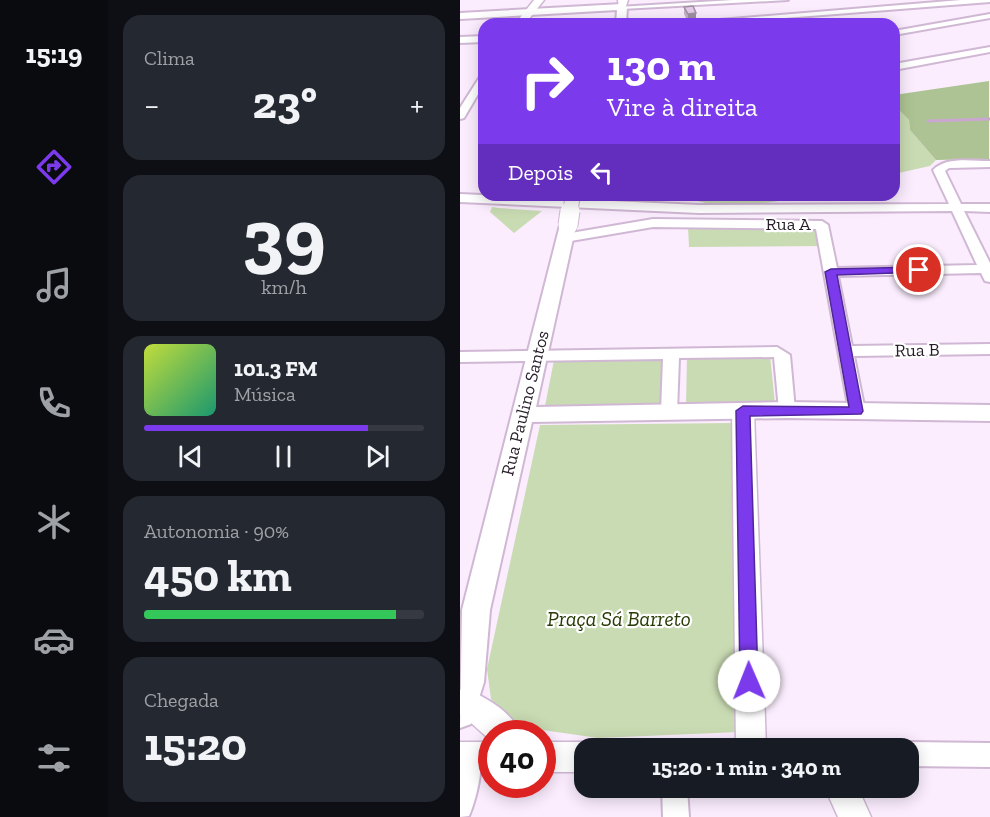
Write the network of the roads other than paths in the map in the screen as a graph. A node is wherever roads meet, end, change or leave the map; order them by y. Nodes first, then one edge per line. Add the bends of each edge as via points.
1 (539, 0) edge
2 (784, 0) edge
3 (990, 0) edge
4 (949, 1) edge
5 (692, 2) edge
6 (623, 3) edge
7 (530, 11) junction
8 (810, 14) junction
9 (460, 16) edge
10 (525, 18) edge
11 (621, 18) edge
12 (697, 18) edge
13 (760, 18) edge
14 (818, 18) edge
15 (987, 18) edge
16 (900, 32) edge
17 (478, 39) edge
18 (460, 40) edge
19 (990, 49) edge
20 (900, 61) edge
21 (907, 65) junction
22 (900, 66) edge
23 (478, 90) edge
24 (460, 91) edge
25 (478, 91) edge
26 (460, 116) edge
27 (990, 164) edge
28 (460, 198) edge
29 (478, 199) edge
30 (529, 201) edge
31 (558, 201) edge
32 (570, 201) edge
33 (583, 201) edge
34 (614, 201) edge
35 (636, 201) edge
36 (686, 201) edge
37 (552, 202) junction
38 (460, 206) edge
39 (623, 207) junction
40 (956, 208) junction
41 (990, 208) edge
42 (732, 209) junction
43 (566, 232) junction
44 (986, 267) edge
45 (831, 272) junction
46 (990, 350) edge
47 (846, 351) junction
48 (671, 353) junction
49 (537, 355) junction
50 (460, 357) edge
51 (787, 410) junction
52 (743, 411) junction
53 (857, 411) junction
54 (669, 412) junction
55 (990, 413) edge
56 (521, 416) junction
57 (476, 610) junction
58 (460, 647) edge
59 (476, 713) edge
60 (751, 738) edge
61 (556, 751) edge
62 (919, 754) edge
63 (574, 755) edge
64 (990, 755) edge
65 (473, 757) edge
66 (556, 757) edge
67 (574, 757) edge
68 (675, 798) edge
69 (846, 798) edge
70 (460, 807) edge
71 (676, 817) edge
72 (855, 817) edge

1 - 7 street
2 - 5 street
3 - 4 street
4 - 8 street
4 - 15 street
5 - 6 street
5 - 12 street
6 - 7 main road
6 - 11 main road
7 - 9 main road
7 - 10 street
8 - 13 street
8 - 14 street
15 - 16 street
17 - 18 main road
19 - 21 street
20 - 21 street
21 - 22 street
23 - 24 street
25 - 26 street
27 - 40 street via 941,166 939,170
28 - 29 street
30 - 37 street
31 - 37 street
32 - 43 main road, Rua Paulino Santos, bridge
33 - 39 street
34 - 39 street
35 - 39 street
36 - 42 street
37 - 38 street
39 - 42 street
40 - 41 street
40 - 42 street
40 - 44 street
43 - 45 street, Rua A via 653,224 821,225
43 - 49 main road, Rua Paulino Santos
44 - 45 street
45 - 47 street, Rua A
46 - 47 street, Rua B
47 - 53 street, Rua A
48 - 49 street
48 - 51 street via 779,352
48 - 54 street
49 - 50 street
49 - 56 main road, Rua Paulino Santos
51 - 52 main road
51 - 53 main road
52 - 54 main road
52 - 60 street
53 - 55 main road
54 - 56 main road
56 - 57 main road, Rua Paulino Santos
57 - 58 main road, Rua Paulino Santos
57 - 59 main road, Rua Paulino Santos via 469,682
61 - 63 street
62 - 64 street
65 - 70 street
66 - 67 street
68 - 71 street
69 - 72 street

